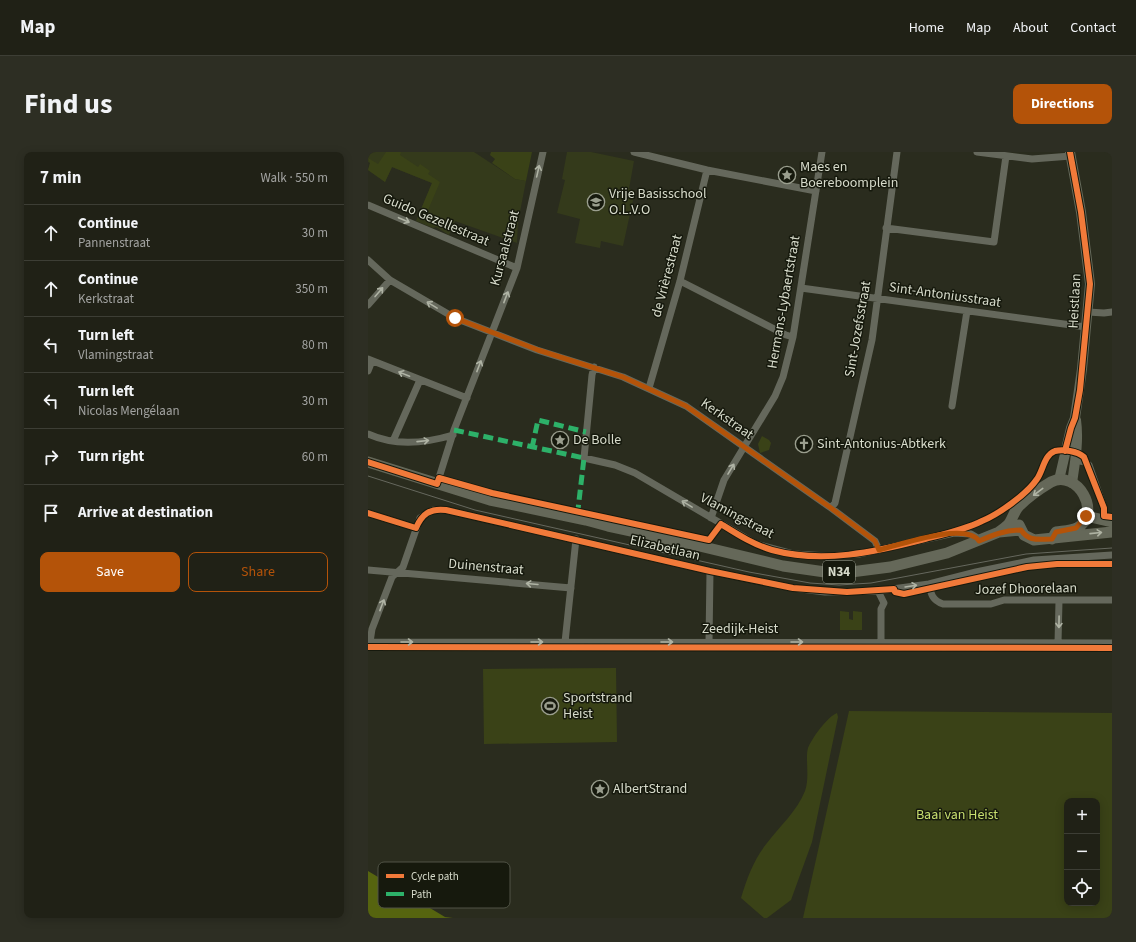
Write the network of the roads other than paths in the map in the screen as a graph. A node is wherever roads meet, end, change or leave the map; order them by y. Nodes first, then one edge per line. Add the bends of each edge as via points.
1 (543, 152) edge
2 (634, 152) edge
3 (822, 152) edge
4 (897, 152) edge
5 (977, 152) edge
6 (1070, 154) edge
7 (660, 156) edge
8 (1006, 156) junction
9 (707, 170) junction
10 (816, 191) junction
11 (368, 205) edge
12 (886, 228) junction
13 (368, 260) edge
14 (517, 268) junction
15 (390, 280) junction
16 (680, 281) junction
17 (801, 288) junction
18 (878, 299) junction
19 (368, 305) edge
20 (967, 311) junction
21 (1088, 312) junction
22 (1112, 312) edge
23 (1086, 327) junction
24 (492, 333) junction
25 (793, 337) junction
26 (370, 360) edge
27 (594, 367) junction
28 (368, 371) edge
29 (420, 380) junction
30 (649, 388) junction
31 (467, 398) junction
32 (952, 406) dead end
33 (1075, 418) junction
34 (368, 434) edge
35 (453, 435) junction
36 (393, 441) junction
37 (744, 447) junction
38 (1075, 460) junction
39 (368, 462) edge
40 (1059, 480) junction
41 (1072, 483) junction
42 (437, 484) junction
43 (1019, 506) junction
44 (831, 508) junction
45 (1104, 508) dead end
46 (368, 513) edge
47 (1086, 516) junction
48 (712, 518) junction
49 (1112, 522) edge
50 (721, 524) junction
51 (416, 528) junction
52 (1021, 530) junction
53 (999, 532) junction
54 (1112, 532) edge
55 (576, 539) junction
56 (1052, 539) junction
57 (979, 541) junction
58 (697, 545) junction
59 (879, 550) junction
60 (1112, 555) edge
61 (1080, 558) junction
62 (1112, 559) edge
63 (368, 570) edge
64 (710, 571) junction
65 (398, 573) junction
66 (929, 584) junction
67 (571, 588) junction
68 (878, 591) junction
69 (1112, 600) edge
70 (1059, 601) junction
71 (369, 642) edge
72 (565, 642) junction
73 (709, 642) junction
74 (881, 642) junction
75 (1058, 642) junction
76 (1112, 642) edge

14 -> 1 street, Kursaalstraat
2 - 7 street
3 - 10 street, Hermans-Lybaertstraat
4 - 12 street, Sint-Jozefsstraat
5 - 8 street
6 - 8 street via 1040,159
6 - 21 main road, Heistlaan via 1089,269
7 - 9 street
8 - 12 street via 994,242
9 - 10 street
9 - 16 street, de Vrièrestraat
10 - 17 street, Hermans-Lybaertstraat
11 -> 14 street, Guido Gezellestraat
12 - 18 street, Sint-Jozefsstraat
13 - 15 street, Kerkstraat
24 -> 14 street, Kursaalstraat
19 -> 15 street
24 -> 15 street, Kerkstraat via 455,318
16 - 25 street
16 - 30 street, de Vrièrestraat
17 - 18 street, Sint-Antoniusstraat
17 - 25 street, Hermans-Lybaertstraat
18 - 20 street, Sint-Antoniusstraat
18 - 44 street, Sint-Jozefsstraat via 872,340
20 - 23 street, Sint-Antoniusstraat
20 - 32 street
21 - 22 street
21 - 23 main road, Heistlaan
23 - 33 main road, Heistlaan
24 - 27 street, Kerkstraat
31 -> 24 street, Kursaalstraat
25 - 37 street, Hermans-Lybaertstraat via 783,377 775,396
26 - 28 street
29 -> 26 street
27 - 30 street, Kerkstraat
48 -> 27 street, Vlamingstraat via 635,472 584,458
29 - 31 street
29 - 36 street
30 - 37 street, Kerkstraat via 686,406
31 - 35 street, Kursaalstraat
33 - 38 main road, Heistlaan
33 - 40 main road, Heistlaan
34 - 36 street
36 -> 35 street via 421,441
35 - 42 street, Kursaalstraat
37 - 44 street, Kerkstraat
48 -> 37 street, Hermans-Lybaertstraat via 724,480
38 - 41 main road, Heistlaan
38 - 45 street via 1089,465
39 - 42 main road, N34
40 - 41 main road
40 -> 43 main road, N34 via 1052,482
41 - 47 main road via 1084,494 1088,505
42 - 58 main road, N34 via 490,500
43 - 52 main road via 1018,524
43 - 53 main road, N34 via 1010,523
44 - 59 street, Kerkstraat via 875,541
46 - 51 street
47 - 49 main road
47 - 56 main road via 1076,528 1056,532
48 - 50 street, Vlamingstraat
50 - 58 street via 709,540
50 - 59 street, Vlamingstraat via 756,544 793,554 828,556
51 - 55 street, Elizabetlaan via 424,515 433,510 446,510
51 - 65 street via 403,567
52 - 53 main road, N34
52 - 56 main road via 1029,538
53 - 57 main road, N34
56 -> 54 main road
55 - 64 street, Elizabetlaan
55 - 67 street
57 - 58 main road, N34 via 924,559 851,572 825,572 783,566
57 - 59 street, Vlamingstraat via 970,534 954,533
60 - 61 street, Elizabetlaan
61 - 62 street, Elizabetlaan
61 - 66 street, Elizabetlaan via 1034,560
63 - 65 street, Duinenstraat
64 - 68 street, Elizabetlaan via 809,590
64 - 73 street
67 -> 65 street, Duinenstraat
71 -> 65 street via 392,577
68 -> 66 street, Elizabetlaan
66 - 70 street, Jozef Dhoorelaan via 931,595 943,604 992,604 1004,600
67 - 72 street
68 - 74 street via 884,603 881,609
69 - 70 street, Jozef Dhoorelaan
70 -> 75 street
71 -> 72 street, Zeedijk-Heist
72 -> 73 street, Zeedijk-Heist
73 -> 74 street, Zeedijk-Heist
74 - 75 street, Zeedijk-Heist
75 - 76 street, Zeedijk-Heist

